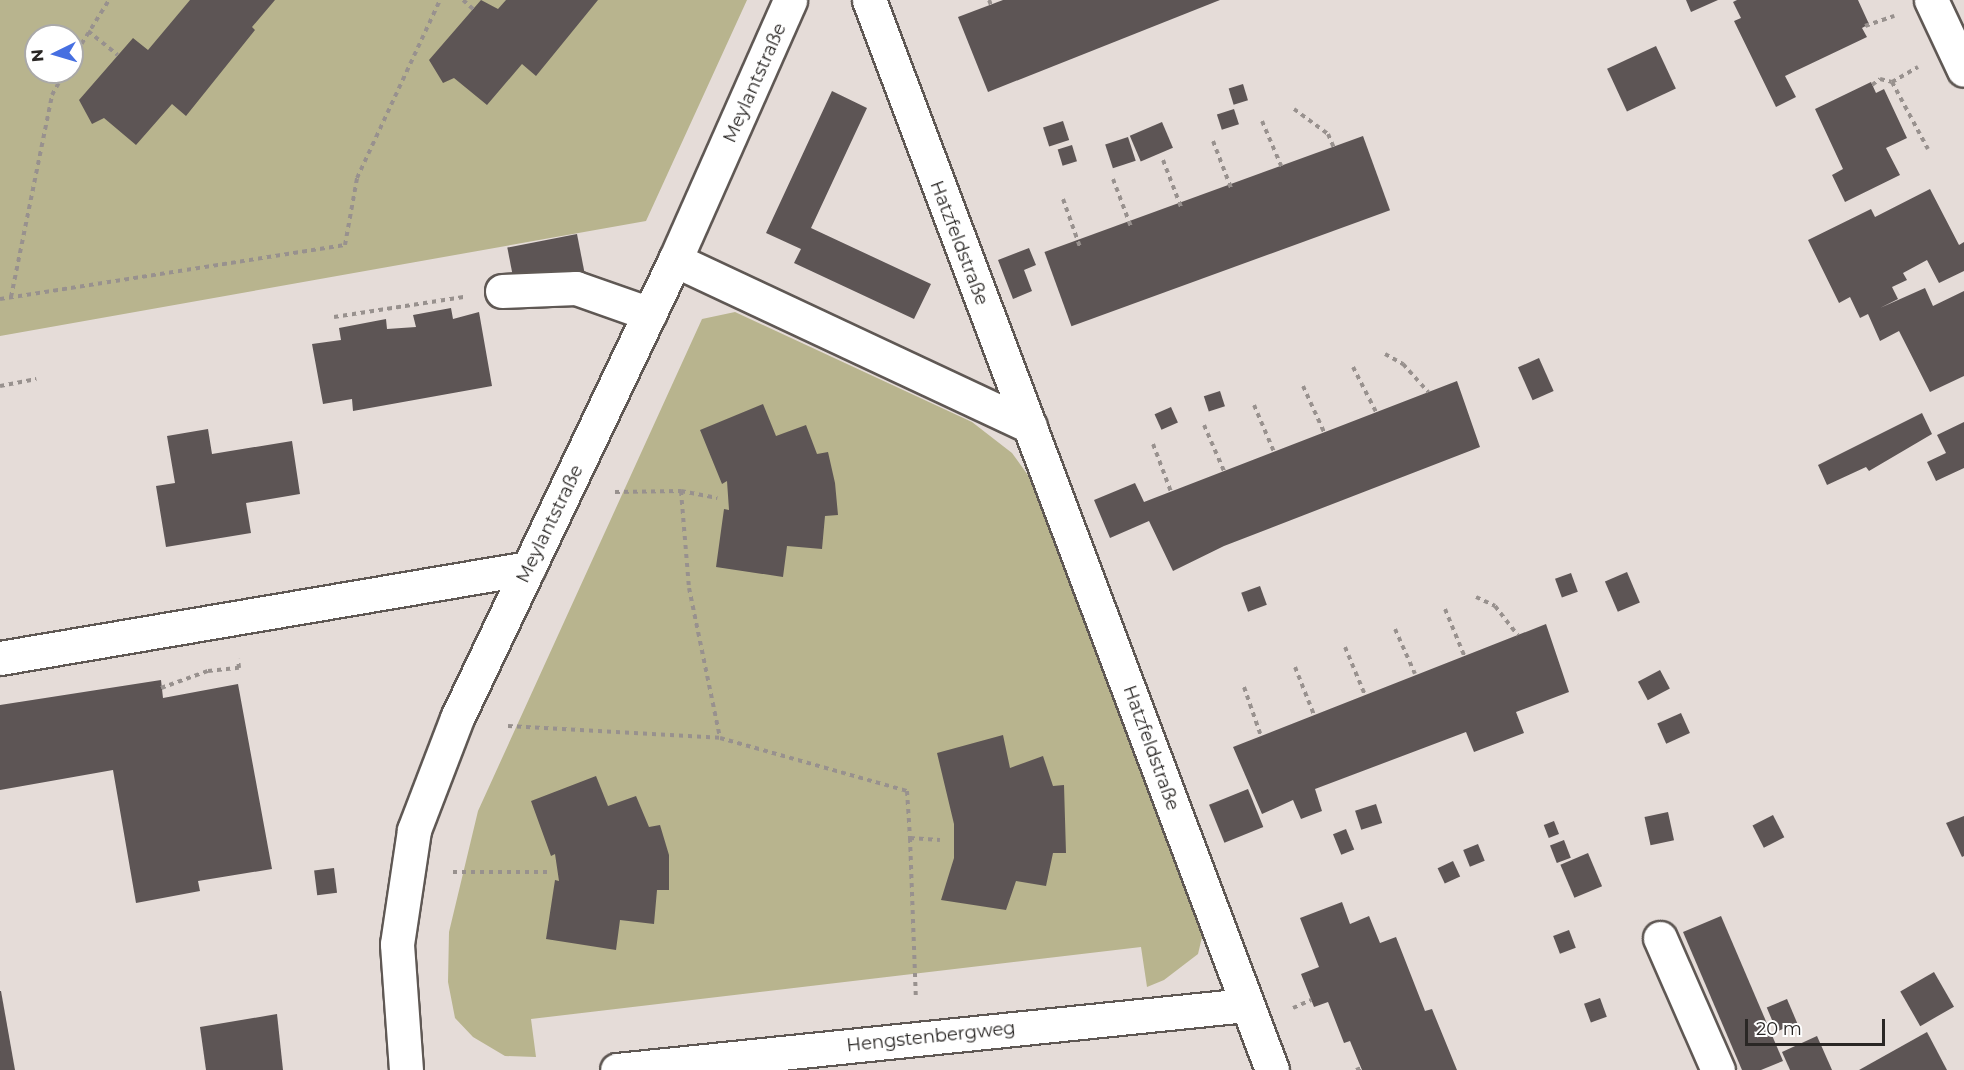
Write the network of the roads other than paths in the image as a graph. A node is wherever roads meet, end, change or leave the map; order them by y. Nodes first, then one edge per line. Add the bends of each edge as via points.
1 (790, 0) edge
2 (869, 0) edge
3 (1931, 0) edge
4 (1958, 59) edge
5 (675, 260) junction
6 (502, 291) road end
7 (650, 314) junction
8 (1030, 426) junction
9 (528, 567) junction
10 (0, 658) edge
11 (1660, 938) dead end
12 (1246, 1005) junction
13 (406, 1070) edge
14 (616, 1070) edge
15 (1272, 1070) edge
16 (1718, 1070) edge

1 - 5 street, Meylantstraße
2 - 8 street, Hatzfeldstraße
3 - 4 street
5 - 7 street, Meylantstraße
5 - 8 street
6 - 7 street via 576,288
7 - 9 street, Meylantstraße
8 - 12 street, Hatzfeldstraße
9 - 10 street
9 - 13 street, Meylantstraße via 457,718 414,830 397,944
11 - 16 street
12 - 14 street, Hengstenbergweg
12 - 15 street, Hatzfeldstraße

